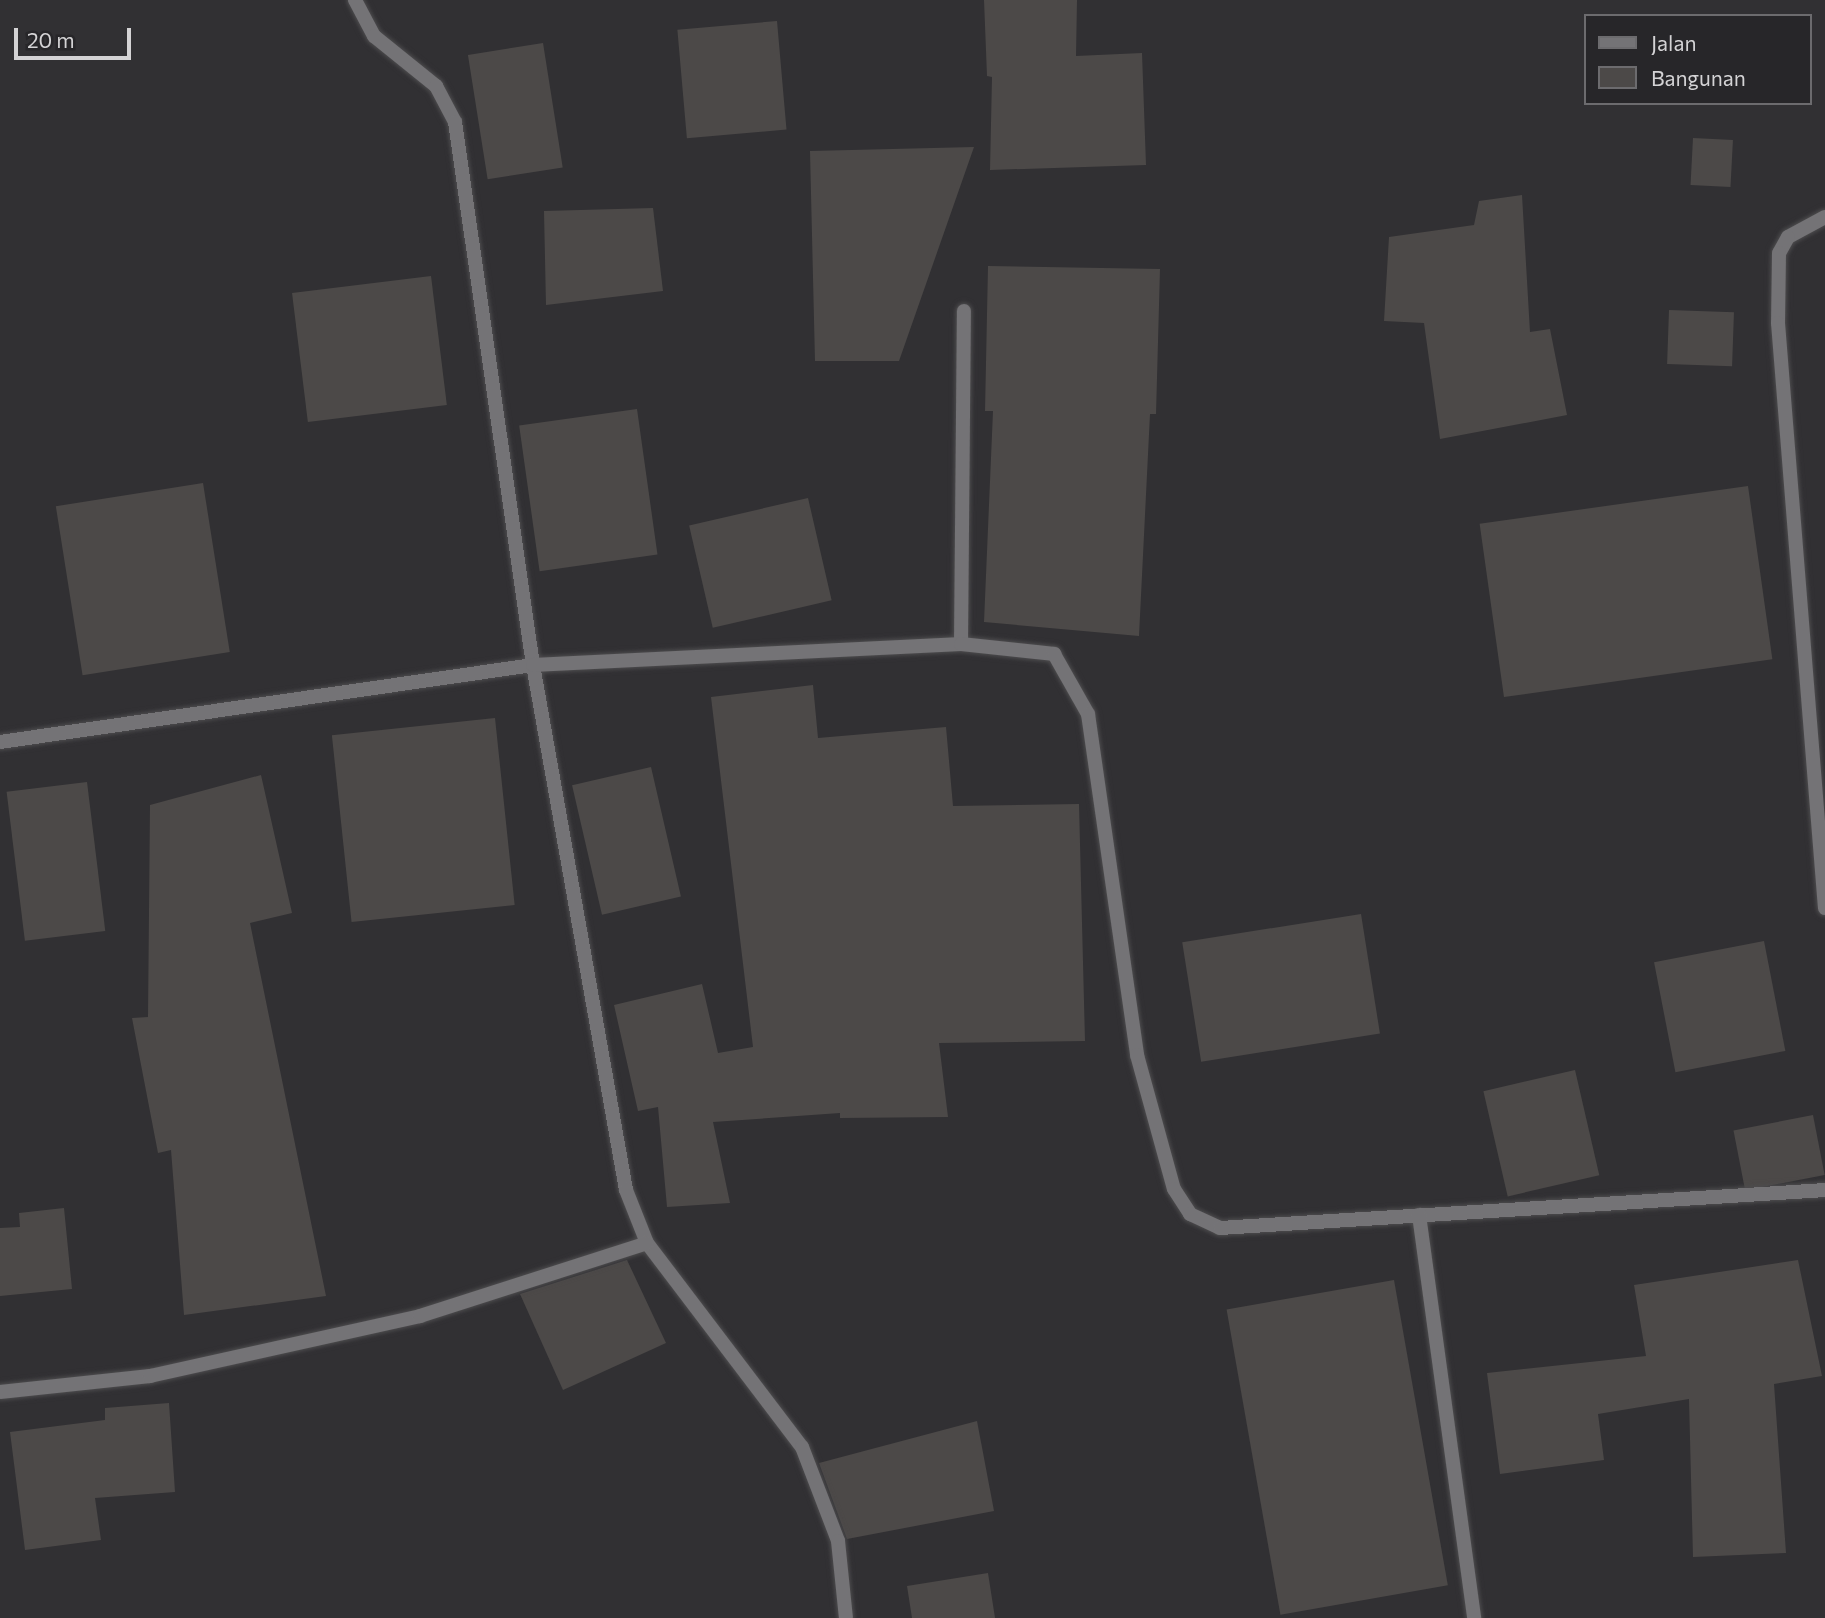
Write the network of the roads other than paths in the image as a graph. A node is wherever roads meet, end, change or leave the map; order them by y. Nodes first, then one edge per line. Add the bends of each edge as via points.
1 (355, 0) edge
2 (1825, 217) edge
3 (964, 311) dead end
4 (961, 644) junction
5 (534, 665) junction
6 (0, 743) edge
7 (1825, 908) edge
8 (1825, 1190) edge
9 (1419, 1215) junction
10 (647, 1242) junction
11 (0, 1392) edge
12 (846, 1618) edge
13 (1474, 1618) edge

1 - 5 street via 374,36 436,86 455,122
2 - 7 street via 1788,237 1779,253 1778,323
3 - 4 street
4 - 5 street
4 - 9 street via 1054,654 1088,714 1137,1055 1174,1189 1191,1214 1220,1228
5 - 6 street
5 - 10 street via 626,1190
8 - 9 street
9 - 13 street
10 - 11 street via 421,1316 150,1376
10 - 12 street via 802,1447 838,1541

